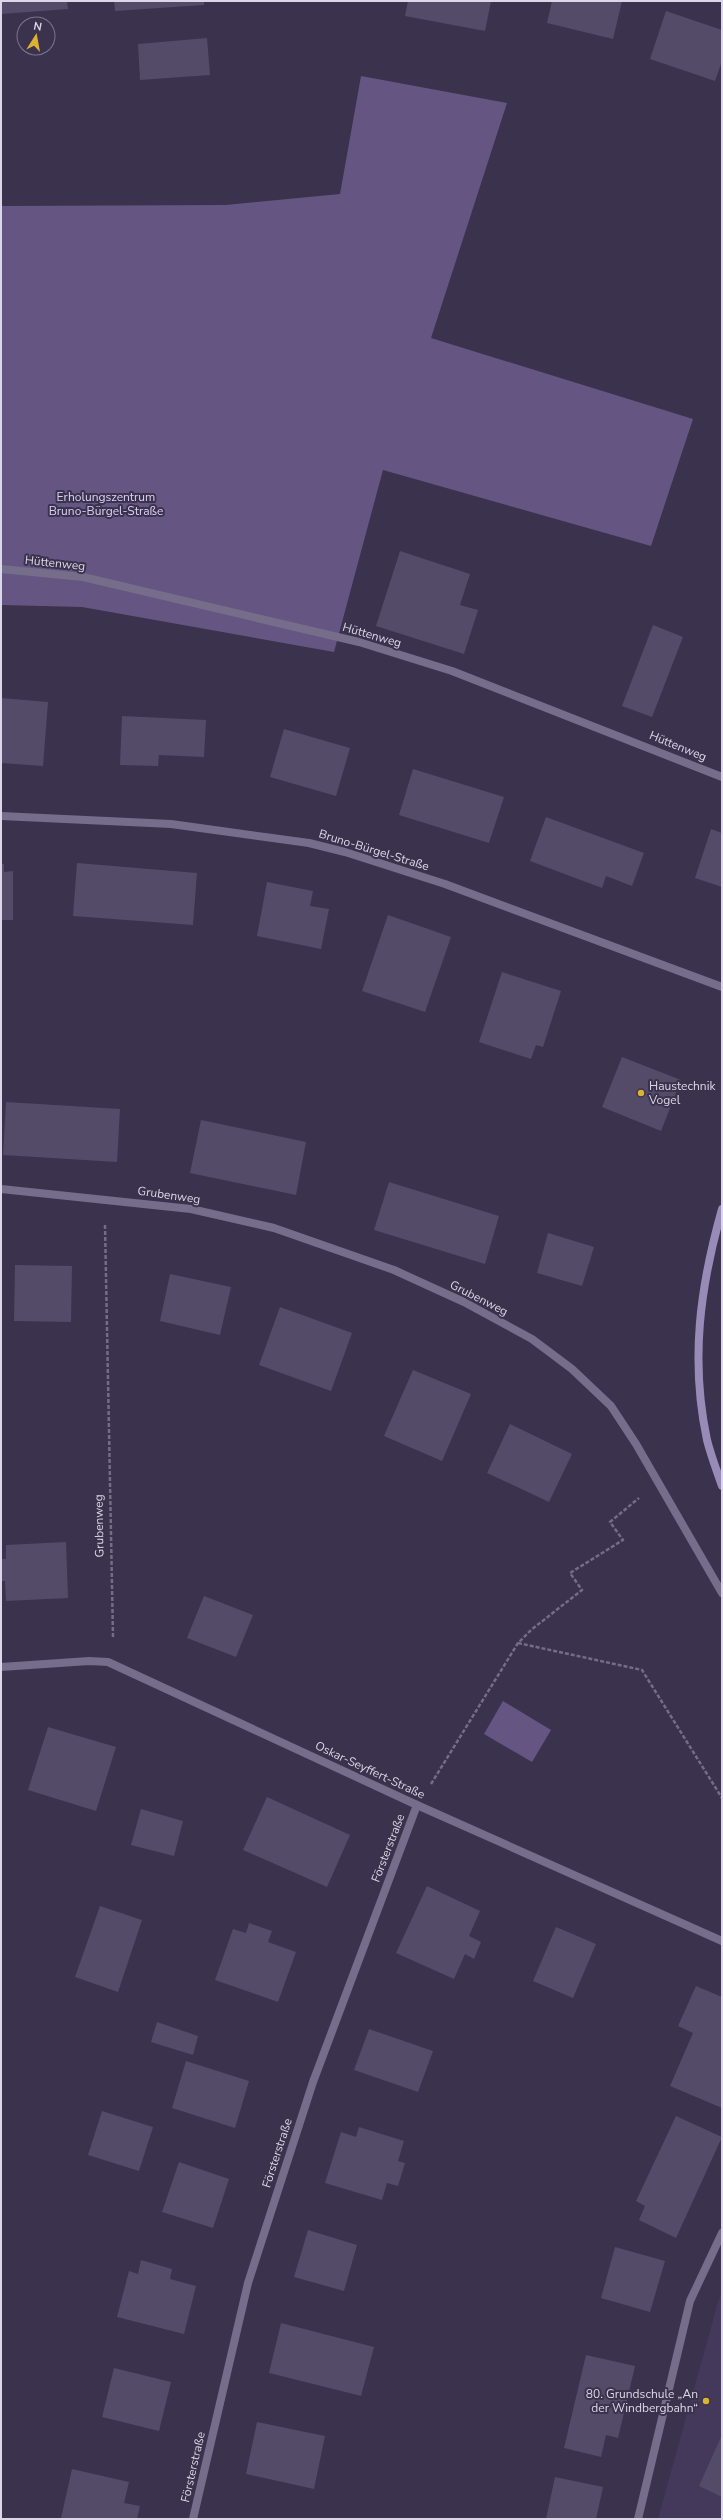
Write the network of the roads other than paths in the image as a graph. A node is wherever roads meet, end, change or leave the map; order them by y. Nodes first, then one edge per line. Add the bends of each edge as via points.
1 (1, 569) edge
2 (722, 777) edge
3 (1, 816) edge
4 (722, 987) edge
5 (1, 1189) edge
6 (722, 1209) edge
7 (722, 1486) edge
8 (722, 1593) edge
9 (1, 1667) edge
10 (417, 1805) junction
11 (722, 1941) edge
12 (722, 2233) edge
13 (193, 2519) edge
14 (638, 2519) edge

1 - 2 street, Hüttenweg via 83,577 359,642 452,671
3 - 4 street, Bruno-Bürgel-Straße via 171,824 309,843 445,884
5 - 8 street, Grubenweg via 191,1209 274,1228 394,1270 464,1302 532,1339 572,1369 611,1406
6 - 7 street via 710,1252 701,1301 698,1367 708,1441
9 - 10 street, Oskar-Seyffert-Straße via 108,1662
10 - 11 street, Oskar-Seyffert-Straße
10 - 13 street, Försterstraße via 313,2082 248,2282
12 - 14 street via 690,2301

